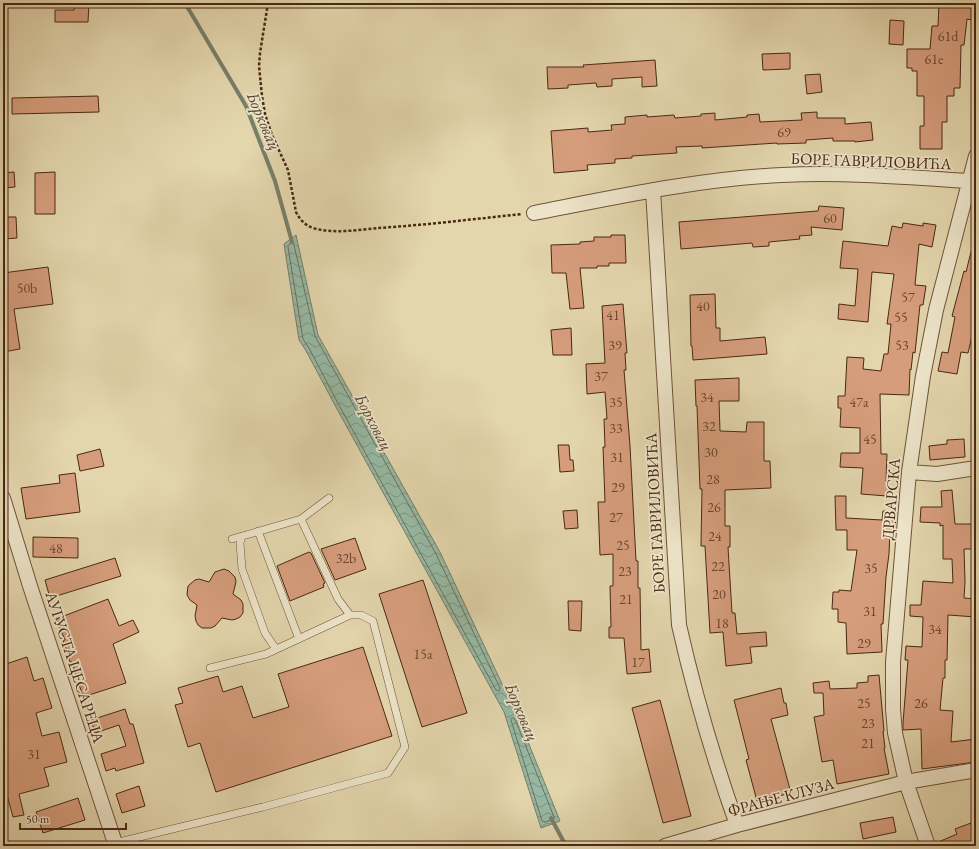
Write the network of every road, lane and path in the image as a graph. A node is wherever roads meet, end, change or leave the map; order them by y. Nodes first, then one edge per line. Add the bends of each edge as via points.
1 (268, 3) edge
2 (976, 156) edge
3 (969, 181) junction
4 (653, 190) junction
5 (534, 213) joint
6 (976, 468) edge
7 (909, 472) junction
8 (3, 498) edge
9 (329, 498) dead end
10 (301, 518) junction
11 (258, 531) junction
12 (242, 536) junction
13 (232, 539) dead end
14 (350, 615) junction
15 (299, 639) junction
16 (276, 649) junction
17 (210, 668) dead end
18 (976, 770) edge
19 (906, 782) junction
20 (737, 826) junction
21 (116, 845) edge
22 (664, 846) edge
23 (928, 846) edge

1 - 5 path via 260,53 263,105 272,135 288,170 296,212 306,224 326,230 370,229
2 - 3 street, ДРВАРСКА
3 - 4 street, БОРЕ ГАВРИЛОВИЋА via 853,174 782,175
3 - 7 street, ДРВАРСКА via 928,344
4 - 5 street, БОРЕ ГАВРИЛОВИЋА
4 - 20 street, БОРЕ ГАВРИЛОВИЋА via 679,625 689,667
6 - 7 street via 937,474
7 - 19 street, ДРВАРСКА via 893,678 895,733
8 - 21 street, АУГУСТА ЦЕСАРЕЦА
9 - 10 lane
10 - 11 lane
10 - 14 lane via 338,599
11 - 12 lane
11 - 15 lane
12 - 13 lane
12 - 16 lane via 242,569 265,633
14 - 15 lane
14 - 21 lane via 361,615 373,621 405,747 388,773
15 - 16 lane
16 - 17 lane via 266,654
18 - 19 street, ФРАЊЕ КЛУЗА
19 - 20 street, ФРАЊЕ КЛУЗА
19 - 23 street, ДРВАРСКА
20 - 22 street, ФРАЊЕ КЛУЗА

